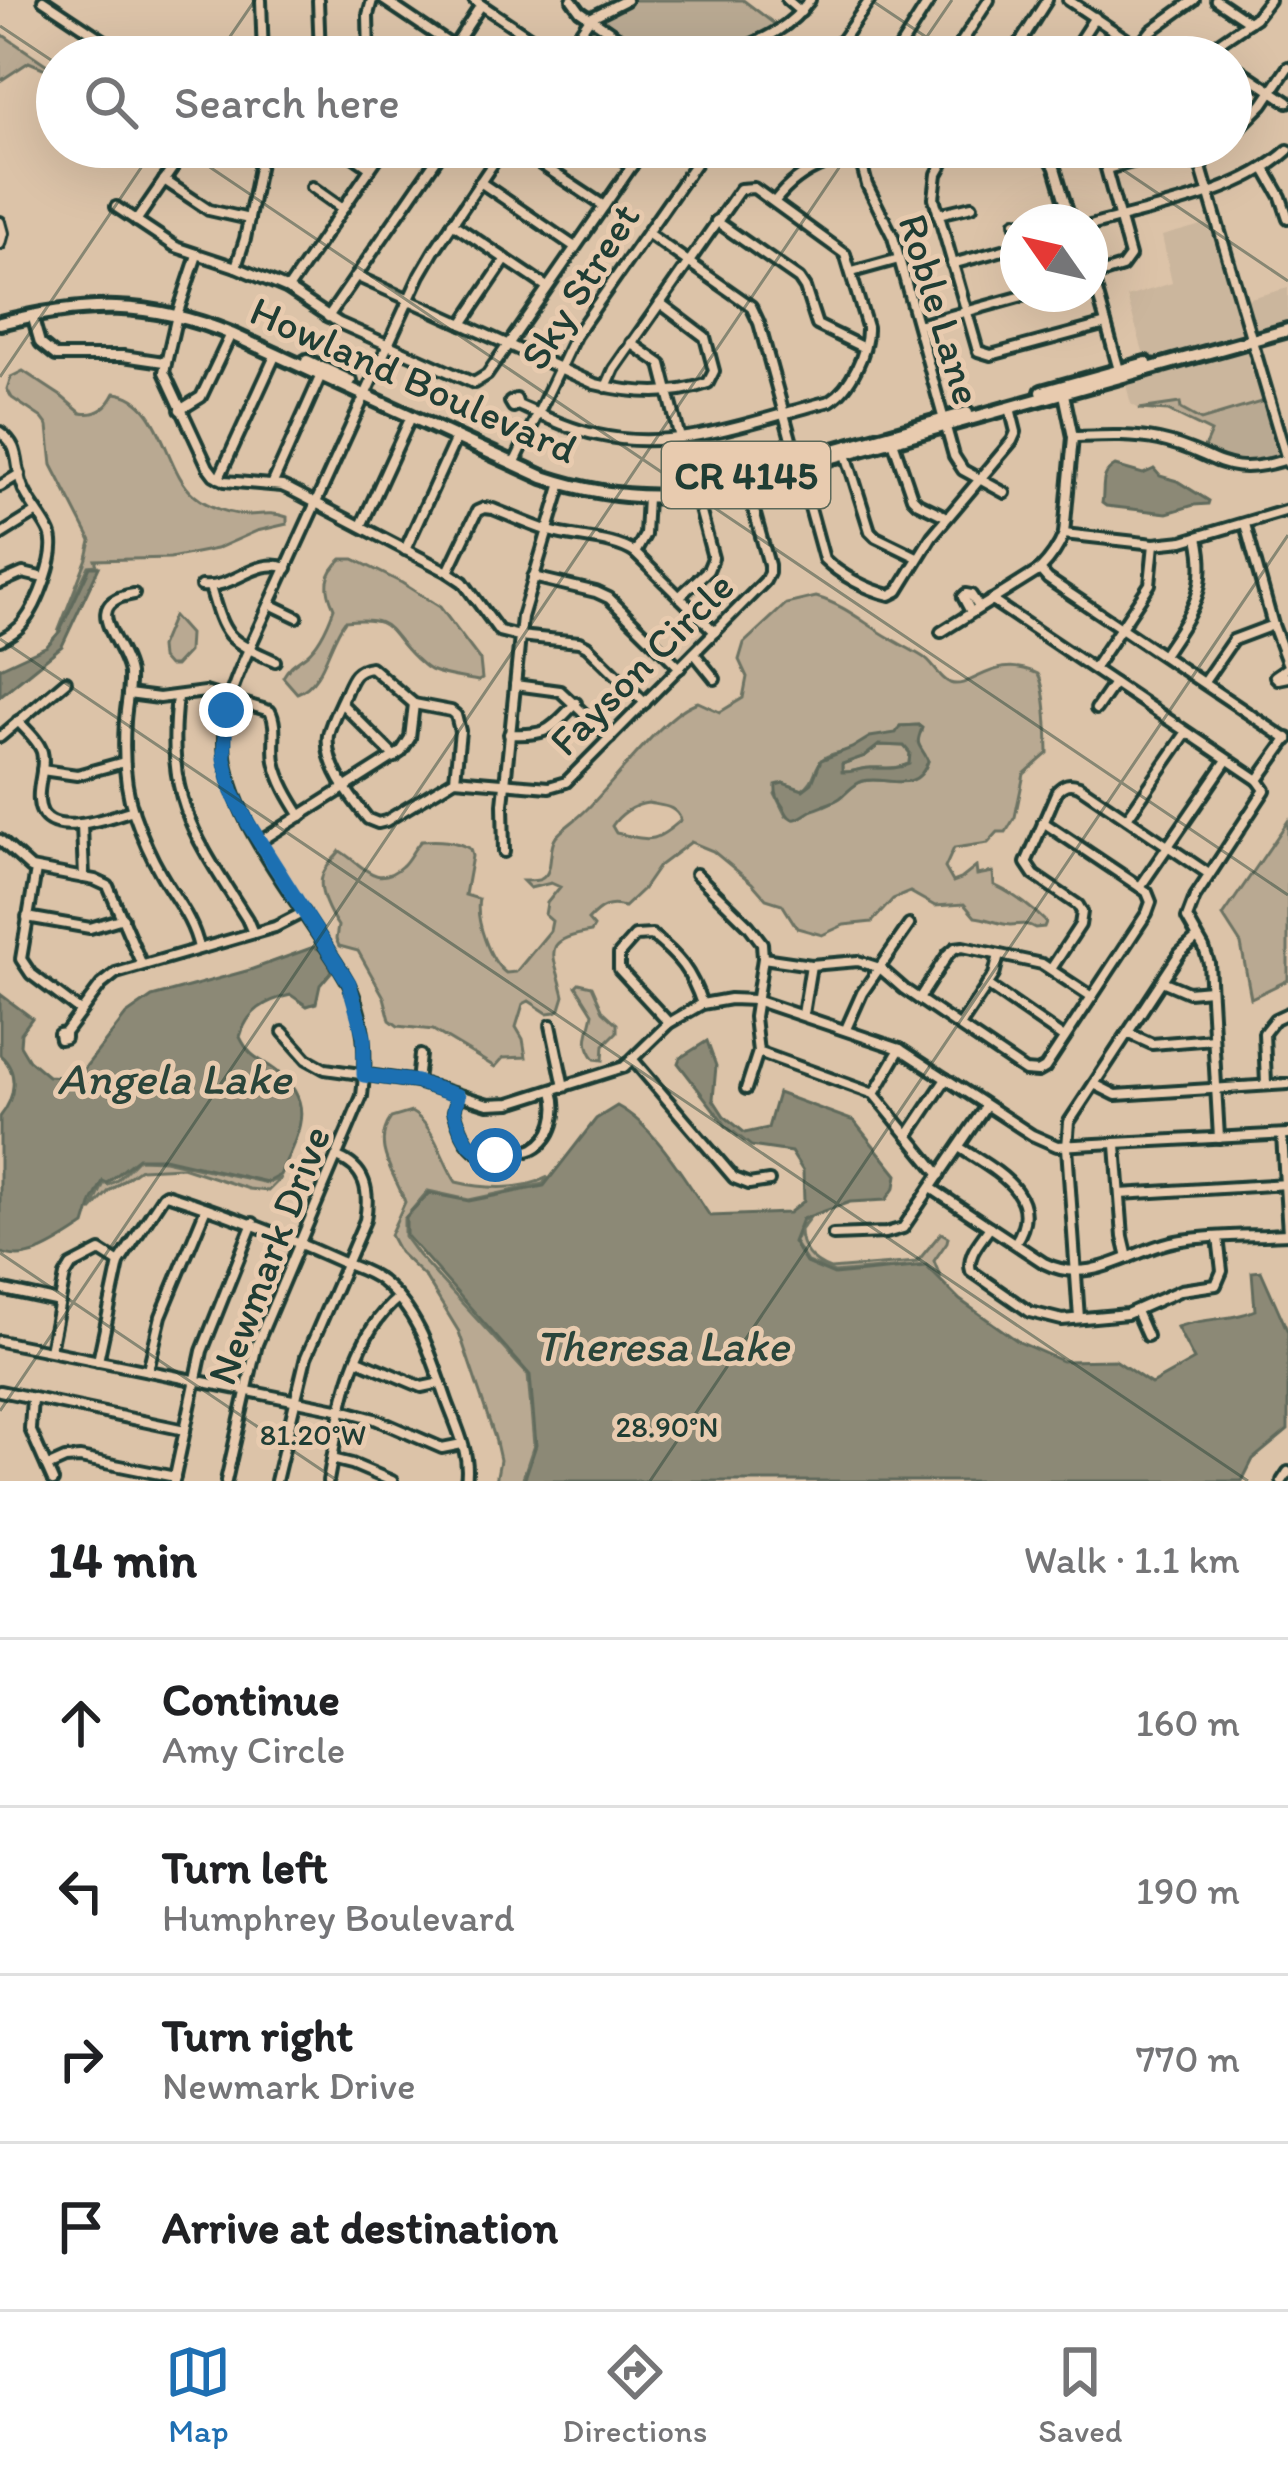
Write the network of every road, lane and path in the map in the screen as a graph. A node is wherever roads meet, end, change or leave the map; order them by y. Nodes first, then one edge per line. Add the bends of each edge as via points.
1 (43, 0) edge
2 (261, 0) edge
3 (318, 0) edge
4 (372, 0) edge
5 (384, 0) edge
6 (572, 0) edge
7 (626, 0) edge
8 (787, 0) edge
9 (811, 0) edge
10 (870, 0) edge
11 (930, 0) edge
12 (989, 0) edge
13 (1047, 0) edge
14 (1068, 0) edge
15 (1194, 0) edge
16 (1216, 0) edge
17 (1269, 0) edge
18 (478, 2) edge
19 (801, 12) junction
20 (1095, 17) junction
21 (590, 18) junction
22 (1249, 22) junction
23 (523, 33) junction
24 (97, 36) edge
25 (262, 36) edge
26 (319, 36) edge
27 (368, 36) edge
28 (438, 36) edge
29 (460, 36) edge
30 (521, 36) edge
31 (528, 36) edge
32 (577, 36) edge
33 (616, 36) edge
34 (768, 36) edge
35 (845, 36) edge
36 (907, 36) edge
37 (966, 36) edge
38 (1024, 36) edge
39 (1083, 36) edge
40 (1123, 36) edge
41 (1146, 36) edge
42 (1228, 36) edge
43 (1288, 67) edge
44 (1252, 78) edge
45 (1272, 92) junction
46 (1288, 102) edge
47 (1252, 117) edge
48 (1288, 150) edge
49 (172, 168) edge
50 (259, 168) edge
51 (370, 168) edge
52 (431, 168) edge
53 (490, 168) edge
54 (547, 168) edge
55 (631, 168) edge
56 (691, 168) edge
57 (812, 168) edge
58 (862, 168) edge
59 (939, 168) edge
60 (1052, 168) edge
61 (1114, 168) edge
62 (1202, 168) edge
63 (1265, 169) junction
64 (1107, 170) joint
65 (164, 180) junction
66 (480, 182) junction
67 (312, 187) dead end
68 (1209, 192) junction
69 (775, 201) junction
70 (1064, 204) edge
71 (604, 206) junction
72 (972, 206) dead end
73 (116, 207) dead end
74 (343, 208) junction
75 (938, 214) junction
76 (1288, 215) edge
77 (1120, 217) junction
78 (249, 219) junction
79 (136, 220) junction
80 (716, 221) junction
81 (1108, 221) edge
82 (0, 222) edge
83 (452, 223) junction
84 (646, 233) junction
85 (0, 244) edge
86 (575, 247) junction
87 (1000, 251) edge
88 (197, 255) junction
89 (506, 259) junction
90 (899, 260) junction
91 (688, 262) junction
92 (952, 264) junction
93 (236, 267) junction
94 (852, 272) junction
95 (1108, 272) edge
96 (356, 276) junction
97 (548, 287) junction
98 (287, 289) junction
99 (410, 300) junction
100 (660, 302) junction
101 (1000, 302) edge
102 (178, 312) junction
103 (965, 312) junction
104 (1102, 312) edge
105 (32, 315) junction
106 (328, 317) junction
107 (0, 319) edge
108 (462, 324) junction
109 (1106, 324) junction
110 (918, 325) junction
111 (1288, 327) edge
112 (231, 334) junction
113 (1252, 337) junction
114 (632, 343) junction
115 (389, 344) junction
116 (508, 346) junction
117 (865, 348) junction
118 (276, 354) junction
119 (164, 362) junction
120 (558, 369) junction
121 (321, 375) junction
122 (1115, 375) junction
123 (606, 386) junction
124 (669, 391) junction
125 (367, 393) junction
126 (1064, 394) junction
127 (518, 405) dead end
128 (1010, 408) junction
129 (180, 410) junction
130 (537, 413) junction
131 (782, 413) junction
132 (411, 417) junction
133 (945, 423) junction
134 (1, 434) edge
135 (1073, 437) junction
136 (457, 438) junction
137 (680, 439) junction
138 (893, 442) junction
139 (846, 454) junction
140 (1288, 460) edge
141 (516, 461) junction
142 (797, 464) junction
143 (20, 474) junction
144 (219, 478) junction
145 (979, 480) junction
146 (746, 482) junction
147 (562, 483) junction
148 (272, 485) junction
149 (0, 486) edge
150 (695, 491) junction
151 (1005, 493) dead end
152 (646, 496) junction
153 (316, 503) junction
154 (1288, 510) edge
155 (38, 512) junction
156 (947, 517) junction
157 (1245, 524) junction
158 (361, 526) junction
159 (547, 530) junction
160 (1064, 534) junction
161 (0, 535) edge
162 (1198, 537) junction
163 (1154, 544) junction
164 (405, 550) junction
165 (635, 553) junction
166 (917, 557) junction
167 (286, 568) junction
168 (1040, 570) junction
169 (448, 572) junction
170 (532, 577) junction
171 (44, 578) junction
172 (0, 583) edge
173 (134, 594) dead end
174 (679, 598) junction
175 (992, 601) junction
176 (270, 604) junction
177 (298, 617) dead end
178 (1274, 625) junction
179 (1121, 628) junction
180 (715, 632) junction
181 (941, 632) dead end
182 (519, 636) junction
183 (0, 640) edge
184 (249, 649) junction
185 (694, 653) junction
186 (1162, 655) junction
187 (275, 661) dead end
188 (1288, 666) edge
189 (680, 668) junction
190 (1094, 668) junction
191 (1288, 676) edge
192 (715, 680) dead end
193 (66, 681) dead end
194 (1203, 682) junction
195 (1114, 683) junction
196 (515, 685) junction
197 (128, 694) junction
198 (177, 697) junction
199 (229, 698) junction
200 (341, 703) junction
201 (576, 703) junction
202 (645, 703) junction
203 (414, 704) junction
204 (1096, 710) dead end
205 (18, 721) junction
206 (1186, 733) junction
207 (509, 734) junction
208 (0, 737) edge
209 (610, 738) junction
210 (1288, 739) edge
211 (395, 757) junction
212 (1227, 760) junction
213 (124, 762) junction
214 (42, 770) junction
215 (455, 779) junction
216 (1258, 780) junction
217 (505, 783) junction
218 (347, 788) junction
219 (133, 810) junction
220 (301, 816) junction
221 (1127, 818) junction
222 (1043, 822) junction
223 (82, 825) junction
224 (0, 840) edge
225 (260, 842) junction
226 (1168, 847) junction
227 (504, 852) dead end
228 (36, 870) junction
229 (696, 874) dead end
230 (1209, 874) junction
231 (84, 878) junction
232 (1140, 887) junction
233 (304, 912) junction
234 (27, 917) junction
235 (123, 917) junction
236 (909, 925) dead end
237 (253, 933) junction
238 (1197, 938) junction
239 (199, 948) junction
240 (999, 955) junction
241 (763, 958) junction
242 (142, 965) junction
243 (811, 965) junction
244 (880, 968) junction
245 (1051, 969) junction
246 (1162, 981) junction
247 (987, 985) junction
248 (1210, 991) junction
249 (1091, 997) junction
250 (919, 999) junction
251 (755, 1000) junction
252 (703, 1004) junction
253 (80, 1011) junction
254 (1288, 1013) edge
255 (802, 1014) junction
256 (669, 1023) junction
257 (551, 1025) dead end
258 (959, 1026) junction
259 (846, 1029) junction
260 (284, 1032) dead end
261 (64, 1033) dead end
262 (1127, 1033) junction
263 (1064, 1038) junction
264 (1213, 1039) junction
265 (900, 1049) junction
266 (758, 1052) junction
267 (420, 1055) dead end
268 (634, 1060) junction
269 (364, 1075) junction
270 (946, 1079) junction
271 (417, 1082) junction
272 (1094, 1084) junction
273 (1288, 1084) edge
274 (1266, 1085) junction
275 (564, 1087) junction
276 (1217, 1088) junction
277 (746, 1089) dead end
278 (553, 1091) junction
279 (874, 1094) junction
280 (458, 1096) junction
281 (986, 1106) junction
282 (1285, 1134) edge
283 (908, 1136) junction
284 (1219, 1138) junction
285 (1116, 1145) junction
286 (959, 1147) junction
287 (1067, 1147) junction
288 (337, 1157) junction
289 (940, 1175) junction
290 (769, 1181) dead end
291 (1287, 1184) edge
292 (931, 1189) junction
293 (1120, 1194) junction
294 (206, 1208) junction
295 (253, 1223) junction
296 (990, 1227) junction
297 (1288, 1233) edge
298 (833, 1235) dead end
299 (1218, 1238) junction
300 (301, 1243) junction
301 (1015, 1243) junction
302 (1128, 1258) junction
303 (119, 1263) junction
304 (345, 1264) junction
305 (1075, 1270) junction
306 (0, 1289) edge
307 (398, 1298) junction
308 (60, 1302) junction
309 (1136, 1311) junction
310 (1079, 1318) junction
311 (1147, 1336) dead end
312 (0, 1341) edge
313 (50, 1351) junction
314 (358, 1359) junction
315 (98, 1361) junction
316 (148, 1370) junction
317 (196, 1380) junction
318 (441, 1383) junction
319 (244, 1390) junction
320 (0, 1391) edge
321 (32, 1398) junction
322 (295, 1402) junction
323 (343, 1410) junction
324 (185, 1430) junction
325 (462, 1444) junction
326 (332, 1460) junction
327 (47, 1467) junction
328 (1288, 1472) edge
329 (174, 1479) edge
330 (52, 1481) edge
331 (226, 1481) edge
332 (276, 1481) edge
333 (328, 1481) edge
334 (392, 1481) edge
335 (466, 1481) edge
336 (1282, 1481) edge

1 - 24 street
2 - 25 street
3 - 26 street
4 - 27 street
5 - 28 street
6 - 21 street
7 - 21 street
8 - 19 street
9 - 19 street
10 - 35 street
11 - 36 street
12 - 37 street
13 - 38 street
14 - 20 street
15 - 41 street
16 - 22 street
17 - 22 street
18 - 23 street
18 - 29 street
19 - 34 street
20 - 39 street
20 - 40 street
21 - 32 street
21 - 33 street
22 - 42 street
23 - 30 street
23 - 31 street
43 - 45 street
44 - 45 street
45 - 46 street
45 - 47 street
48 - 63 street
49 - 65 street
50 - 78 street
51 - 74 street
52 - 96 street
53 - 66 street, Newmark Drive
54 - 71 street
55 - 71 street
56 - 84 street, Sky Street
57 - 69 street
58 - 90 street, Roble Lane
59 - 75 street
60 - 70 street
61 - 64 street
62 - 68 street
63 - 68 street
63 - 76 street
64 - 77 street
65 - 78 street via 209,210
65 - 79 street
66 - 83 street, Newmark Drive
66 - 86 street
67 - 74 street
68 - 77 street
68 - 113 street
69 - 80 street via 740,189
69 - 94 street via 838,246
71 - 86 street
72 - 75 street
73 - 79 street
74 - 98 street
75 - 92 street
77 - 81 street
77 - 95 street via 1128,262
78 - 93 street
79 - 88 street
80 - 91 street
80 - 117 street via 799,279 817,325
82 - 85 street
83 - 89 street
83 - 99 street, Newmark Drive
84 - 91 street
84 - 120 street, Sky Street
86 - 97 street
87 - 92 street
88 - 93 street
88 - 102 street
89 - 97 street
89 - 108 street
90 - 94 street
90 - 110 street, Roble Lane
91 - 100 street
91 - 131 street via 751,306
92 - 103 street
93 - 98 street
94 - 117 street
96 - 99 street
96 - 106 street
97 - 116 street
98 - 106 street
99 - 108 street
99 - 115 street, Newmark Drive
100 - 114 street
100 - 124 street via 705,337 714,370 708,382
101 - 103 street
102 - 105 main road, Howland Boulevard / CR 4145 via 106,306
102 - 107 main road, Howland Boulevard / CR 4145 via 107,299
102 - 112 main road, Howland Boulevard / CR 4145
102 - 119 street
102 - 125 main road, Howland Boulevard / CR 4145 via 233,327
103 - 109 street via 978,351 991,356
103 - 110 street
104 - 109 street
105 - 107 main road, Howland Boulevard / CR 4145
105 - 119 street via 40,343 56,356
106 - 115 street
108 - 116 street
109 - 122 street
110 - 133 street, Roble Lane
111 - 113 main road, Howland Boulevard / CR 4145
112 - 118 main road, Howland Boulevard / CR 4145
112 - 129 street via 201,397
113 - 122 main road, Howland Boulevard / CR 4145
113 - 140 street
114 - 123 street
114 - 124 street via 661,364
115 - 116 street via 468,382 488,375
115 - 125 street, Newmark Drive
116 - 120 street
117 - 131 street via 838,396
118 - 121 main road, Howland Boulevard / CR 4145
118 - 144 street
119 - 129 street
120 - 123 street
120 - 130 street, Sky Street
121 - 125 main road, Howland Boulevard / CR 4145
121 - 148 street
122 - 126 main road, Howland Boulevard / CR 4145
122 - 133 main road, Howland Boulevard / CR 4145
123 - 124 street
124 - 137 street
125 - 132 main road, Howland Boulevard / CR 4145
125 - 141 main road, Howland Boulevard / CR 4145
125 - 153 street, Newmark Drive
126 - 128 main road, Howland Boulevard / CR 4145
126 - 135 street
127 - 130 street
128 - 133 main road, Howland Boulevard / CR 4145
128 - 145 street via 1016,435
129 - 144 street
130 - 137 street via 602,436
130 - 141 street, Sky Street
131 - 137 street
131 - 142 street
132 - 136 main road, Howland Boulevard / CR 4145
132 - 158 street
133 - 138 main road, Howland Boulevard / CR 4145
133 - 142 main road, Howland Boulevard / CR 4145
133 - 145 street, Roble Lane via 958,464
134 - 143 street via 16,450
135 - 140 street via 1140,436 1235,468
135 - 160 street
136 - 141 main road, Howland Boulevard / CR 4145
136 - 164 street
138 - 139 main road, Howland Boulevard / CR 4145
138 - 156 street via 912,497
139 - 142 main road, Howland Boulevard / CR 4145
139 - 166 street via 870,531
141 - 147 main road, Howland Boulevard / CR 4145
141 - 150 main road, Howland Boulevard / CR 4145 via 606,487
142 - 146 main road, Howland Boulevard / CR 4145
142 - 150 main road, Howland Boulevard / CR 4145
142 - 166 street via 830,566 890,596
143 - 149 street
143 - 155 street
144 - 148 street
145 - 151 street
145 - 156 street
146 - 150 main road, Howland Boulevard / CR 4145
146 - 180 street, Fayson Circle via 769,572
147 - 152 main road, Howland Boulevard / CR 4145
147 - 159 street
148 - 153 street
150 - 152 main road, Howland Boulevard / CR 4145
150 - 174 street via 713,558
152 - 165 street via 645,535
153 - 158 street
153 - 167 street, Newmark Drive
154 - 157 street
155 - 161 street
155 - 171 street via 53,546
156 - 166 street
157 - 162 street
157 - 178 street
158 - 164 street
159 - 165 street
159 - 169 street via 484,508
159 - 170 street
160 - 163 street
160 - 168 street
162 - 163 street
162 - 186 street via 1200,592
163 - 179 street via 1150,584
164 - 169 street
165 - 174 street
167 - 176 street, Newmark Drive
167 - 184 street via 268,564 206,587 224,632
168 - 175 street
168 - 179 street
169 - 182 street via 500,631
170 - 182 street
170 - 189 street via 609,598
171 - 172 street via 23,572
171 - 183 street via 22,624
173 - 197 street via 118,597 106,615 127,664
174 - 180 street
175 - 181 street
175 - 190 street
176 - 177 street
176 - 184 street, Newmark Drive
178 - 188 street
178 - 194 street via 1233,640
179 - 186 street
179 - 190 street
180 - 185 street, Fayson Circle
182 - 196 street
182 - 202 street via 587,646
184 - 187 street
184 - 199 street, Newmark Drive
185 - 189 street, Fayson Circle
185 - 192 street
186 - 194 street
188 - 191 street via 1275,677
189 - 202 street, Fayson Circle
190 - 195 street
193 - 205 street
194 - 210 street
195 - 204 street
195 - 206 street
196 - 201 street via 560,691
196 - 207 street
197 - 198 street
197 - 213 street
198 - 199 street via 196,691
198 - 237 street via 173,752 184,807
199 - 220 street via 274,716 276,765
199 - 225 street, Newmark Drive via 228,778
200 - 203 street via 365,666
200 - 211 street
200 - 218 street via 328,752
201 - 207 street via 541,734
201 - 209 street
202 - 209 street, Fayson Circle
203 - 211 street via 410,738
203 - 215 street via 456,715
205 - 208 street
205 - 214 street via 41,749
206 - 212 street
206 - 221 street
207 - 217 street
209 - 217 street, Fayson Circle via 558,786
210 - 216 street
211 - 218 street
212 - 216 street
212 - 226 street
213 - 214 street via 77,775
213 - 219 street
214 - 223 street via 41,811 54,822
215 - 217 street, Fayson Circle
215 - 218 street via 379,823
216 - 230 street via 1265,790
217 - 227 street
218 - 220 street
219 - 223 street
219 - 239 street
220 - 225 street
221 - 222 street via 1068,784
221 - 226 street
222 - 232 street
222 - 245 street via 1029,870 1082,912
223 - 231 street
224 - 228 street
225 - 233 street, Newmark Drive
226 - 230 street
226 - 232 street
228 - 231 street
228 - 234 street
229 - 241 street via 757,935
230 - 238 street via 1189,907
231 - 235 street via 108,886
232 - 249 street via 1151,907
233 - 237 street
233 - 269 street, Newmark Drive via 354,994
234 - 235 street via 89,928
234 - 253 street via 24,967
235 - 242 street
236 - 244 street
237 - 239 street
238 - 246 street
238 - 248 street
239 - 242 street
240 - 245 street
240 - 247 street
240 - 250 street via 955,948
241 - 243 street
241 - 251 street
242 - 253 street via 108,978
243 - 244 street
243 - 255 street
244 - 250 street
244 - 259 street
245 - 249 street
246 - 248 street
246 - 262 street
247 - 258 street
247 - 263 street
248 - 264 street
249 - 263 street
250 - 258 street
251 - 252 street
251 - 255 street
251 - 266 street
252 - 256 street
252 - 256 street via 694,978 669,949 652,935 635,937 619,954 619,969
253 - 261 street
254 - 274 street via 1264,1033
255 - 259 street
256 - 268 street
257 - 275 street
258 - 263 street via 1032,1073 1045,1068
259 - 265 street
260 - 269 street via 325,1069
262 - 264 street via 1151,1044
262 - 272 street
264 - 276 street
265 - 270 street
265 - 279 street
266 - 277 street
266 - 279 street
267 - 271 street
268 - 275 street
268 - 290 street via 734,1178
269 - 271 street
269 - 288 street, Newmark Drive
270 - 281 street
270 - 283 street
271 - 280 street
272 - 276 street via 1116,1095
272 - 287 street via 1069,1122
273 - 274 street
274 - 276 street
275 - 278 street
276 - 284 street
278 - 280 street via 510,1103
278 - 280 street via 557,1114 537,1148 495,1155 470,1147 454,1111
279 - 283 street
281 - 286 street
281 - 287 street via 1045,1143
282 - 284 street
282 - 291 street
283 - 289 street
284 - 285 street
285 - 287 street
285 - 293 street
286 - 289 street
286 - 301 street via 1020,1193
287 - 305 street
288 - 300 street, Newmark Drive
288 - 304 street via 361,1172 368,1202
289 - 292 street
291 - 293 street
291 - 297 street
292 - 296 street
292 - 298 street via 896,1232
293 - 302 street
294 - 295 street
294 - 303 street via 166,1194
294 - 316 street
295 - 300 street
295 - 317 street
296 - 301 street
296 - 310 street via 971,1271 1030,1312
297 - 299 street
299 - 302 street
299 - 309 street via 1216,1285 1181,1290
300 - 304 street
300 - 319 street, Newmark Drive
301 - 305 street via 1052,1268
302 - 305 street
303 - 308 street via 100,1251 71,1266
303 - 315 street
304 - 307 street
304 - 322 street
305 - 310 street
306 - 308 street
307 - 314 street via 377,1317
307 - 318 street via 428,1342
308 - 313 street
309 - 310 street
309 - 311 street
312 - 313 street
313 - 315 street
314 - 318 street via 422,1387
314 - 323 street
315 - 316 street
316 - 317 street
317 - 319 street
317 - 324 street
318 - 325 street
319 - 322 street
319 - 331 street, Newmark Drive
320 - 321 street
321 - 324 street
321 - 327 street via 30,1429
322 - 323 street
322 - 332 street
323 - 325 street via 437,1447
323 - 326 street
324 - 329 street
325 - 335 street
326 - 333 street
326 - 334 street
327 - 329 street via 80,1458
327 - 330 street
328 - 336 street

